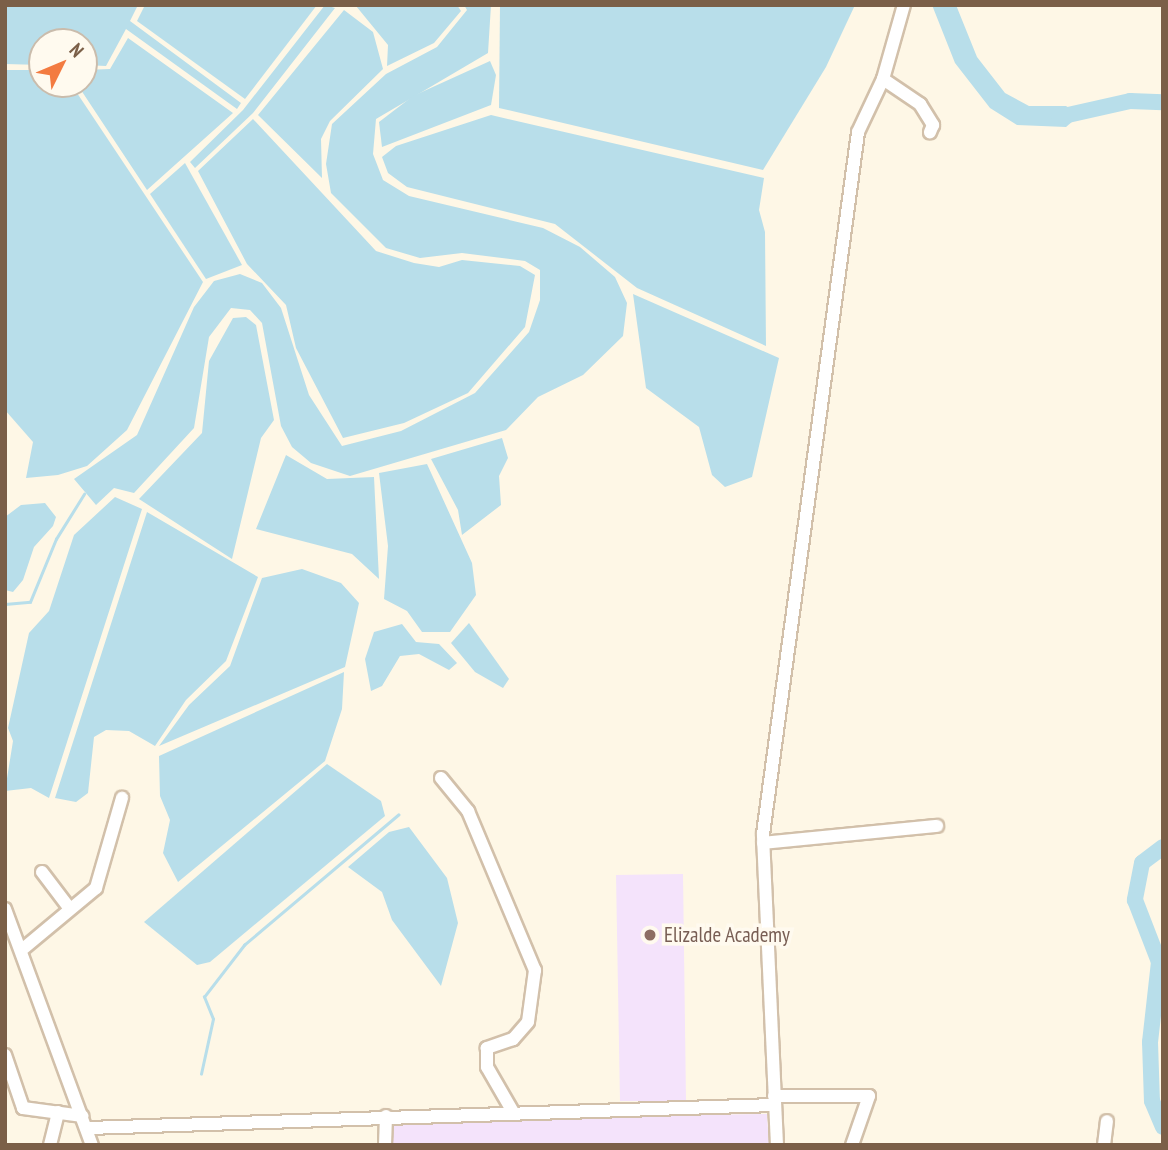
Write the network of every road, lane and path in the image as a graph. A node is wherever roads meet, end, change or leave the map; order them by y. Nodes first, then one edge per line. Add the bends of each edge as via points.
1 (904, 5) edge
2 (883, 79) junction
3 (930, 132) dead end
4 (441, 778) dead end
5 (122, 798) dead end
6 (937, 826) dead end
7 (763, 843) junction
8 (42, 872) dead end
9 (5, 909) edge
10 (70, 909) junction
11 (24, 948) junction
12 (5, 1055) edge
13 (775, 1100) junction
14 (58, 1112) junction
15 (513, 1112) junction
16 (386, 1116) junction
17 (1107, 1121) dead end
18 (85, 1122) junction
19 (50, 1145) edge
20 (92, 1145) edge
21 (385, 1145) edge
22 (777, 1145) edge
23 (852, 1145) edge
24 (1104, 1145) edge

1 - 2 street
2 - 3 street via 920,104 933,125
2 - 7 street via 858,132
4 - 15 street via 468,811 535,970 528,1023 513,1039 486,1048 487,1067
5 - 10 street via 96,888
6 - 7 street
7 - 13 street
8 - 10 street
9 - 11 street
10 - 11 street
11 - 18 street
12 - 14 street via 23,1108
13 - 15 street
13 - 22 street
13 - 23 street via 869,1096
14 - 18 street
14 - 19 street
15 - 16 street
16 - 18 street
16 - 21 street
17 - 24 street
18 - 20 street

